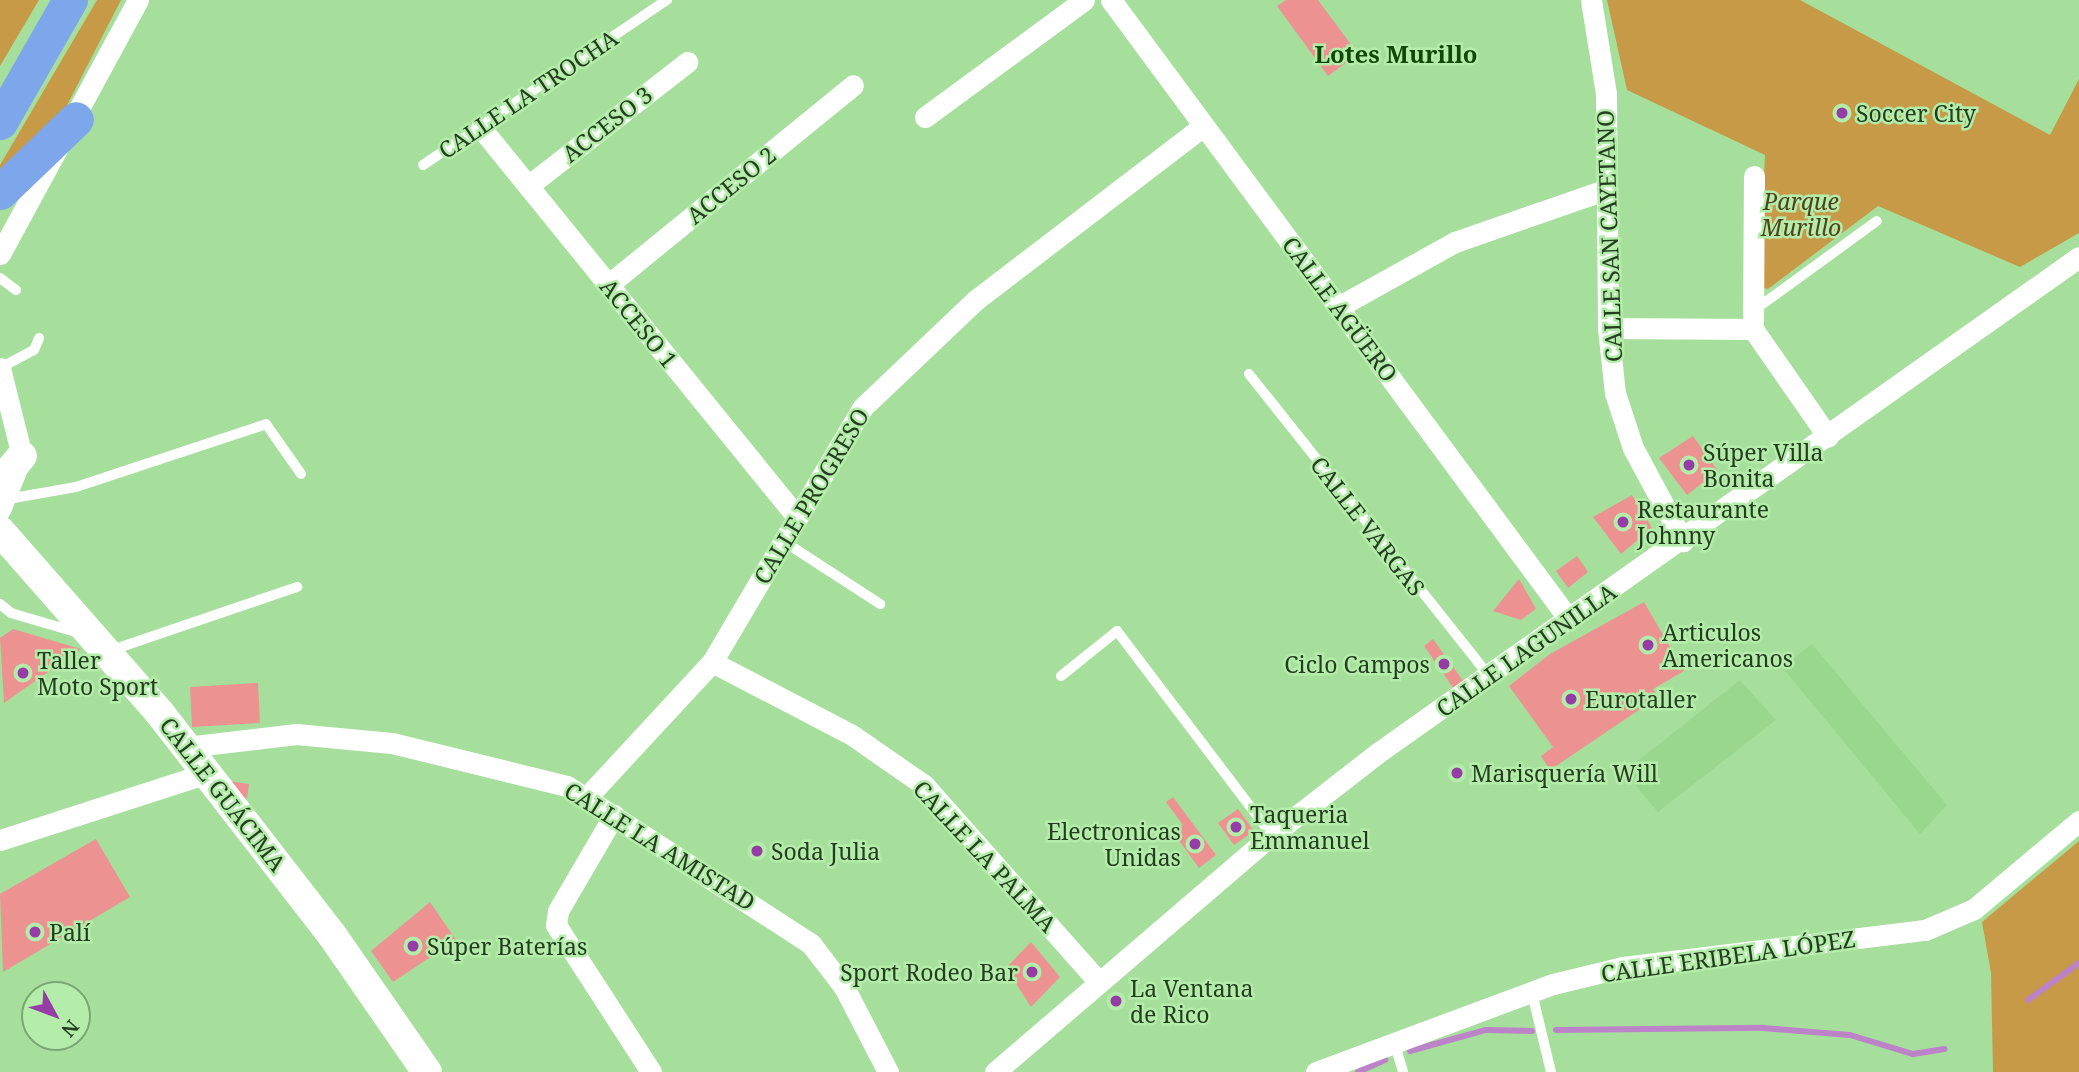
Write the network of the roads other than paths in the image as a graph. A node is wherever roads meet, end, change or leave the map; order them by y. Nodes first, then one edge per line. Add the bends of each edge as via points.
1 (71, 0) edge
2 (138, 0) edge
3 (667, 0) edge
4 (1084, 0) edge
5 (1111, 0) edge
6 (1591, 0) edge
7 (687, 62) dead end
8 (853, 85) dead end
9 (925, 117) dead end
10 (76, 119) junction
11 (0, 122) edge
12 (1203, 125) junction
13 (481, 128) junction
14 (423, 165) dead end
15 (1754, 176) dead end
16 (528, 186) junction
17 (1607, 189) junction
18 (0, 192) edge
19 (1877, 221) dead end
20 (0, 254) edge
21 (2079, 257) edge
22 (0, 278) edge
23 (608, 285) junction
24 (16, 290) dead end
25 (1338, 307) junction
26 (1753, 320) junction
27 (1608, 328) junction
28 (39, 338) dead end
29 (0, 368) edge
30 (1249, 374) dead end
31 (7, 415) edge
32 (1828, 437) junction
33 (22, 456) joint
34 (301, 474) dead end
35 (3, 497) edge
36 (797, 517) junction
37 (0, 531) edge
38 (783, 541) junction
39 (1683, 541) junction
40 (297, 587) dead end
41 (0, 604) edge
42 (880, 604) dead end
43 (1569, 618) junction
44 (104, 644) junction
45 (712, 662) junction
46 (1061, 676) dead end
47 (1489, 677) junction
48 (186, 747) junction
49 (204, 774) junction
50 (587, 797) junction
51 (614, 815) junction
52 (2079, 821) edge
53 (1272, 835) junction
54 (0, 840) edge
55 (1099, 982) junction
56 (1532, 993) junction
57 (1394, 1042) junction
58 (416, 1068) edge
59 (651, 1072) edge
60 (888, 1072) edge
61 (995, 1072) edge
62 (1315, 1072) edge
63 (1403, 1072) edge
64 (1551, 1072) edge

1 - 11 highway
2 - 10 street
3 - 13 lane, CALLE LA TROCHA
4 - 9 street
5 - 12 street, CALLE AGÜERO
6 - 17 street, CALLE SAN CAYETANO via 1606,94
7 - 16 street, ACCESO 3
8 - 23 street, ACCESO 2
10 - 18 highway
10 - 20 street
12 - 25 street, CALLE AGÜERO
12 - 36 street, CALLE PROGRESO via 917,352 862,408
13 - 14 lane, CALLE LA TROCHA
13 - 16 street, ACCESO 1
15 - 26 street
16 - 23 street, ACCESO 1
17 - 25 street via 1455,242
17 - 27 street, CALLE SAN CAYETANO
19 - 26 lane
21 - 32 street, CALLE LAGUNILLA
22 - 24 lane
23 - 36 street, ACCESO 1
25 - 43 street, CALLE AGÜERO
26 - 27 street
26 - 32 street
27 - 39 street, CALLE SAN CAYETANO via 1615,393 1633,448
28 - 29 lane via 34,350
29 - 31 street
30 - 47 lane, CALLE VARGAS
31 - 33 street
32 - 39 street, CALLE LAGUNILLA
33 - 35 main road
34 - 35 lane via 266,424 76,487
36 - 38 street, CALLE PROGRESO
37 - 44 main road, CALLE GUÁCIMA
38 - 42 lane
38 - 45 street, CALLE PROGRESO
39 - 43 street, CALLE LAGUNILLA
40 - 44 lane
41 - 44 lane via 11,614
43 - 47 street, CALLE LAGUNILLA
44 - 48 main road, CALLE GUÁCIMA
45 - 50 street, CALLE PROGRESO
45 - 55 street, CALLE LA PALMA via 852,735 924,785
46 - 53 lane via 1117,631
47 - 53 street, CALLE LAGUNILLA
48 - 49 main road, CALLE GUÁCIMA
48 - 50 street, CALLE LA AMISTAD via 296,734 392,743 550,779
49 - 54 street
49 - 58 main road, CALLE GUÁCIMA via 332,935
50 - 51 street, CALLE LA AMISTAD
51 - 59 street via 558,911 556,925
51 - 60 street, CALLE LA AMISTAD via 811,944 844,987
52 - 56 street, CALLE ERIBELA LÓPEZ via 1974,909 1925,930 1623,967
53 - 55 street, CALLE LAGUNILLA
55 - 61 street, CALLE LAGUNILLA
56 - 57 street, CALLE ERIBELA LÓPEZ
56 - 64 lane
57 - 62 street, CALLE ERIBELA LÓPEZ
57 - 63 lane

